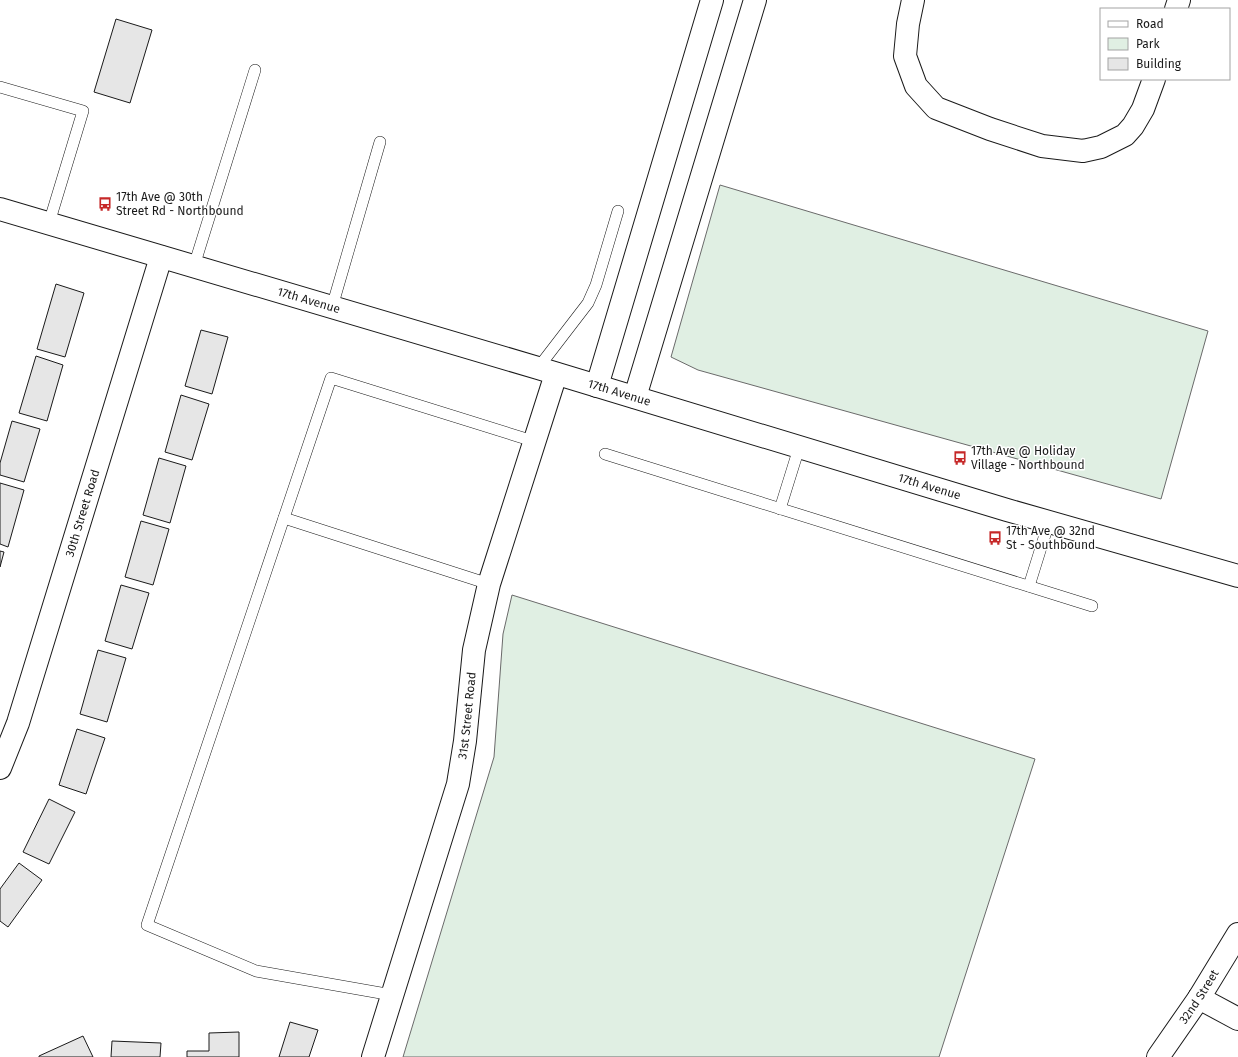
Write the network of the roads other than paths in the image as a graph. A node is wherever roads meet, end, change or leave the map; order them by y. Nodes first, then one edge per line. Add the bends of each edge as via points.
1 (712, 0) edge
2 (755, 0) edge
3 (913, 0) edge
4 (255, 70) dead end
5 (1154, 80) edge
6 (0, 87) edge
7 (380, 142) dead end
8 (0, 209) edge
9 (618, 211) dead end
10 (49, 223) junction
11 (162, 256) junction
12 (194, 266) junction
13 (332, 307) junction
14 (547, 371) junction
15 (597, 386) junction
16 (635, 397) junction
17 (533, 441) junction
18 (799, 448) junction
19 (605, 454) dead end
20 (780, 508) junction
21 (284, 518) junction
22 (1049, 522) junction
23 (1238, 576) edge
24 (488, 584) junction
25 (1029, 586) junction
26 (1092, 606) dead end
27 (0, 768) edge
28 (1238, 934) edge
29 (392, 995) junction
30 (1199, 998) junction
31 (1238, 1018) edge
32 (373, 1057) edge
33 (1158, 1057) edge

1 - 15 street
2 - 16 street
3 - 5 street via 905,56 916,86 936,108 990,129 1042,146 1083,151 1101,147 1125,135 1133,126 1143,109
4 - 12 lane
6 - 10 lane via 83,111
7 - 13 lane
8 - 10 street, 17th Avenue
9 - 14 lane via 596,285
10 - 11 street, 17th Avenue
11 - 12 street, 17th Avenue
11 - 27 street, 30th Street Road via 18,723
12 - 13 street, 17th Avenue
13 - 14 street, 17th Avenue
14 - 15 street, 17th Avenue
14 - 17 street, 31st Street Road
15 - 16 street, 17th Avenue
16 - 18 street, 17th Avenue
17 - 21 lane via 331,378
17 - 24 street, 31st Street Road
18 - 20 lane
18 - 22 street, 17th Avenue
19 - 20 lane
20 - 25 lane
21 - 24 lane
21 - 29 lane via 147,925 256,971
22 - 23 street, 17th Avenue
22 - 25 lane
24 - 29 street, 31st Street Road via 474,650 466,734 458,784
25 - 26 lane
28 - 30 street, 32nd Street
29 - 32 street, 31st Street Road
30 - 31 street
30 - 33 street, 32nd Street

